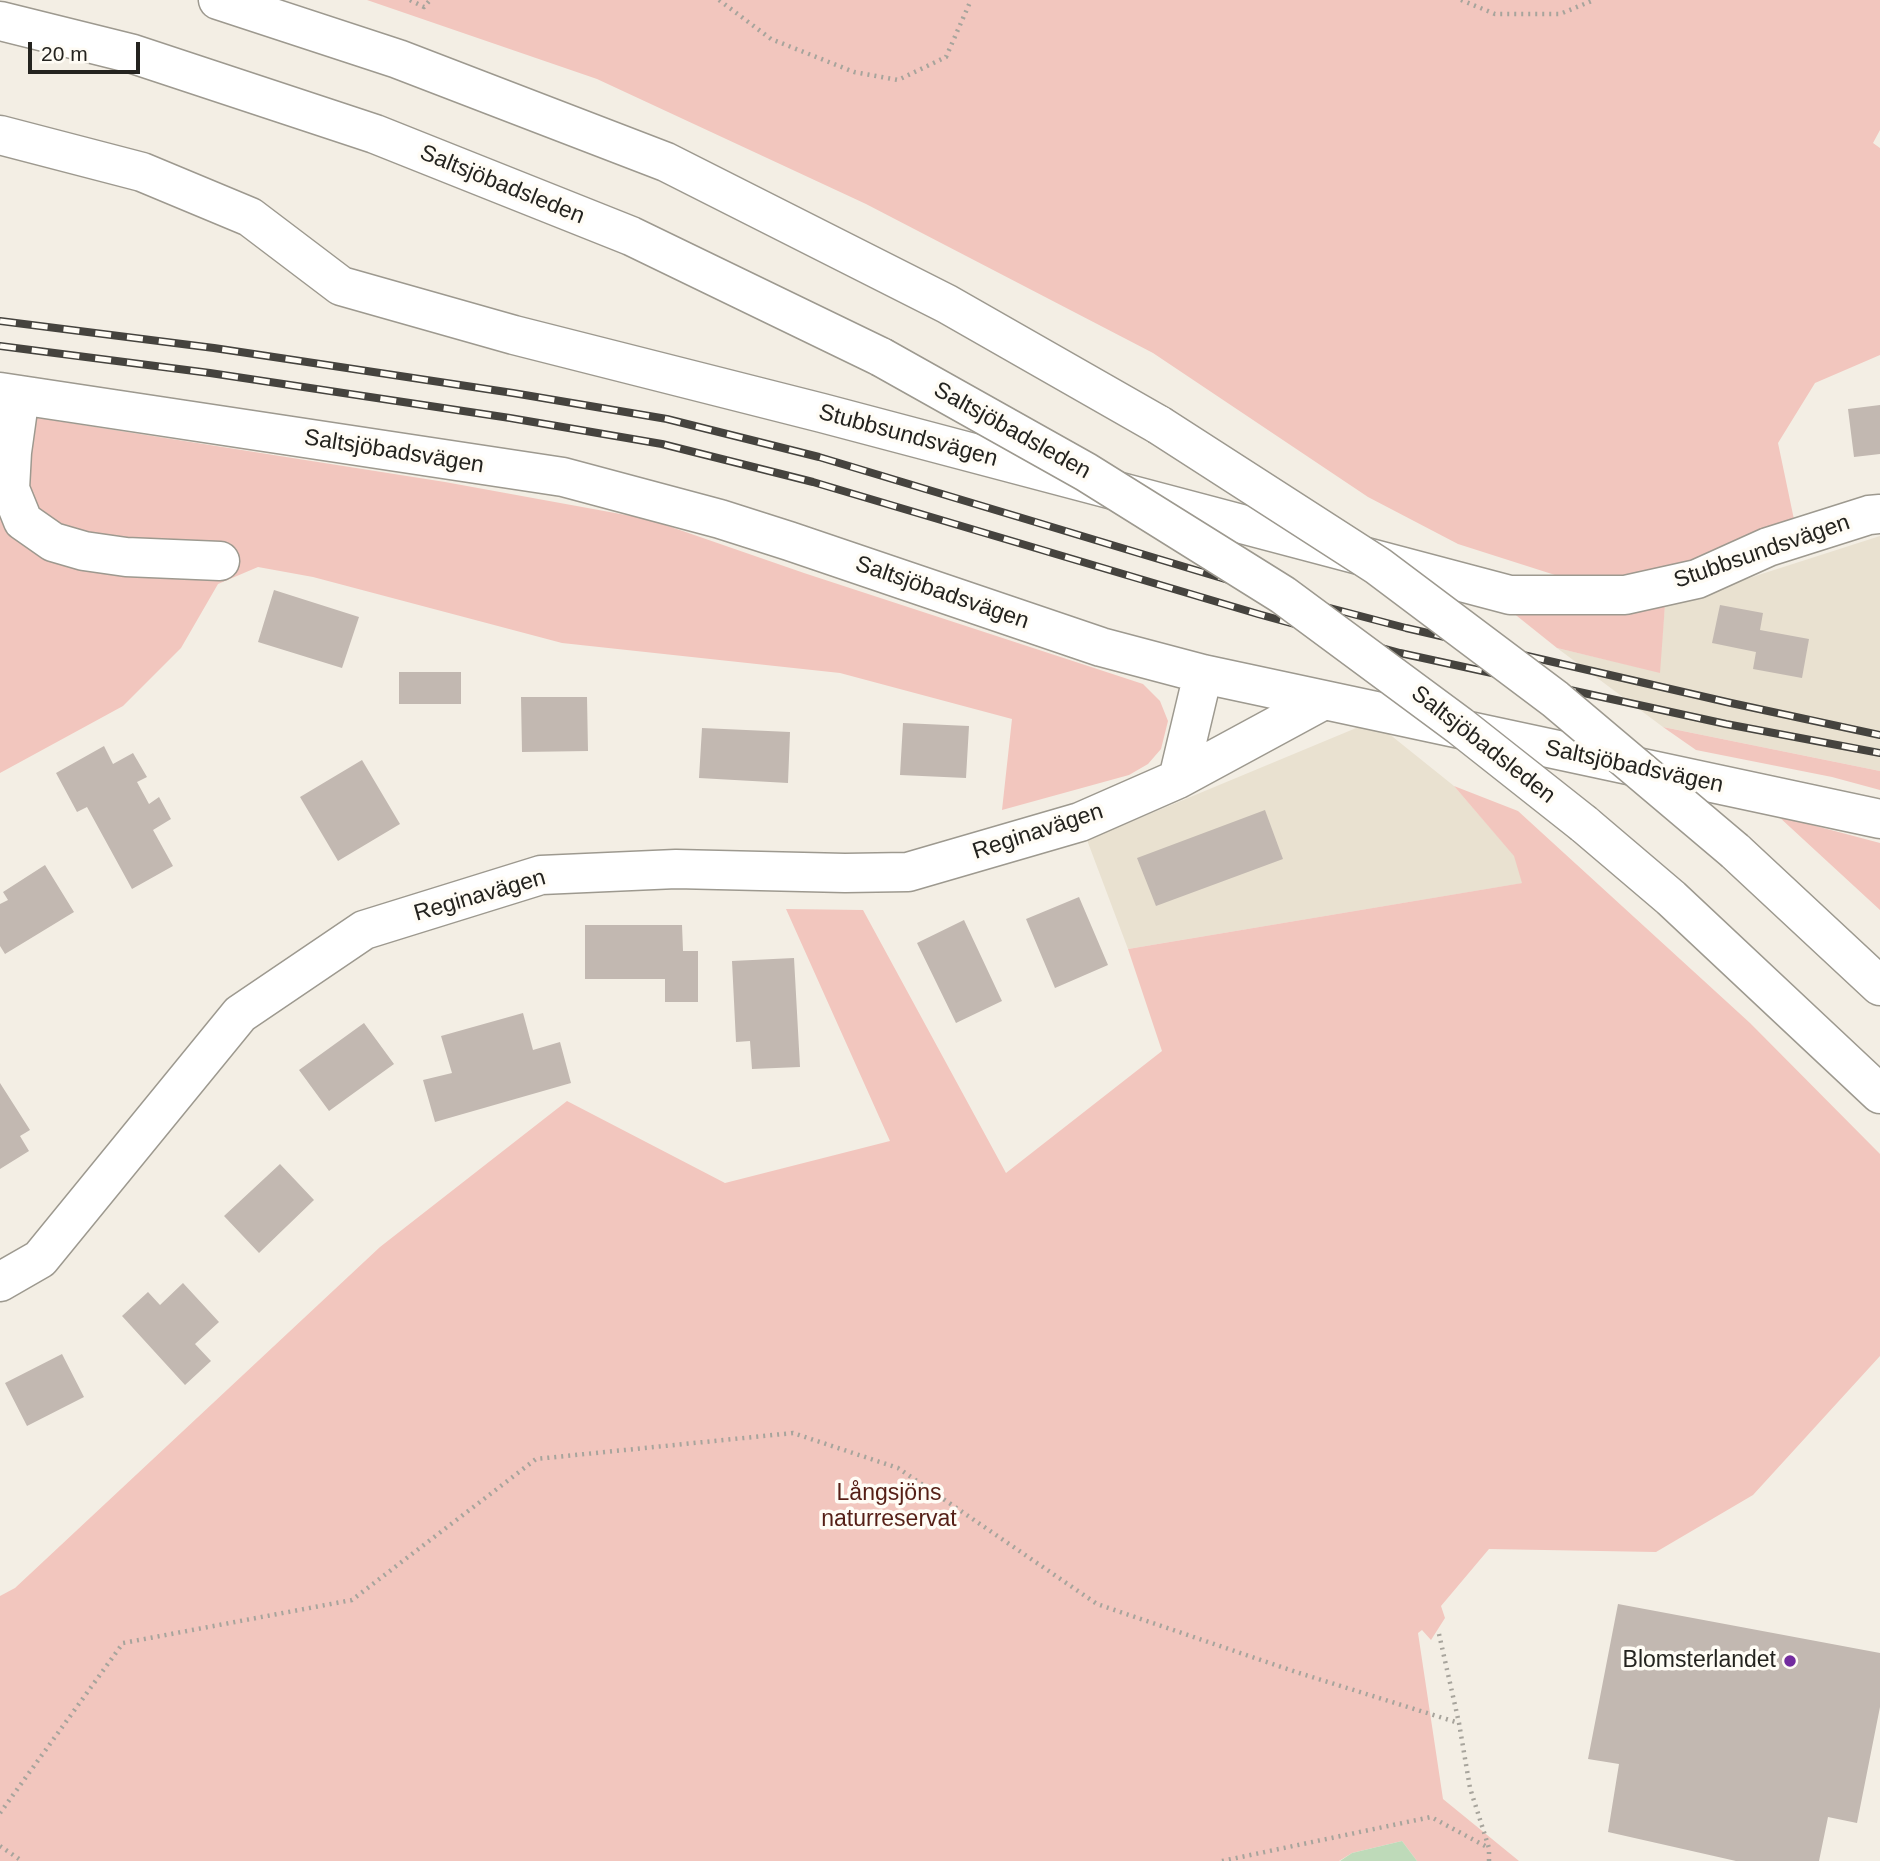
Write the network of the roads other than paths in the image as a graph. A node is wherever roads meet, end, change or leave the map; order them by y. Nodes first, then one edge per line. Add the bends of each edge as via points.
1 (218, 0) edge
2 (0, 21) edge
3 (0, 135) edge
4 (10, 394) edge
5 (1880, 514) edge
6 (220, 561) dead end
7 (1203, 674) junction
8 (1322, 701) junction
9 (1178, 779) junction
10 (1880, 819) edge
11 (1880, 986) edge
12 (1880, 1094) edge
13 (0, 1282) edge

1 - 11 main road, bridge via 398,59 666,162 947,304 1159,425 1389,574 1555,699 1735,851
2 - 12 main road, Saltsjöbadsleden, bridge via 133,54 375,134 631,236 881,357 1086,472 1283,595 1460,726 1671,898
3 - 5 main road, Stubbsundsvägen via 142,172 250,218 341,286 1510,595 1625,595 1697,579 1768,547
4 - 6 main road via 10,489 23,521 53,542 84,551
4 - 7 main road, Saltsjöbadsvägen via 563,477 732,523 1101,647
7 - 8 main road, Saltsjöbadsvägen
7 - 9 main road
8 - 9 main road, Reginavägen
8 - 10 main road, Saltsjöbadsvägen
9 - 13 main road, Reginavägen via 1080,822 908,872 676,869 541,875 364,930 240,1014 40,1259

